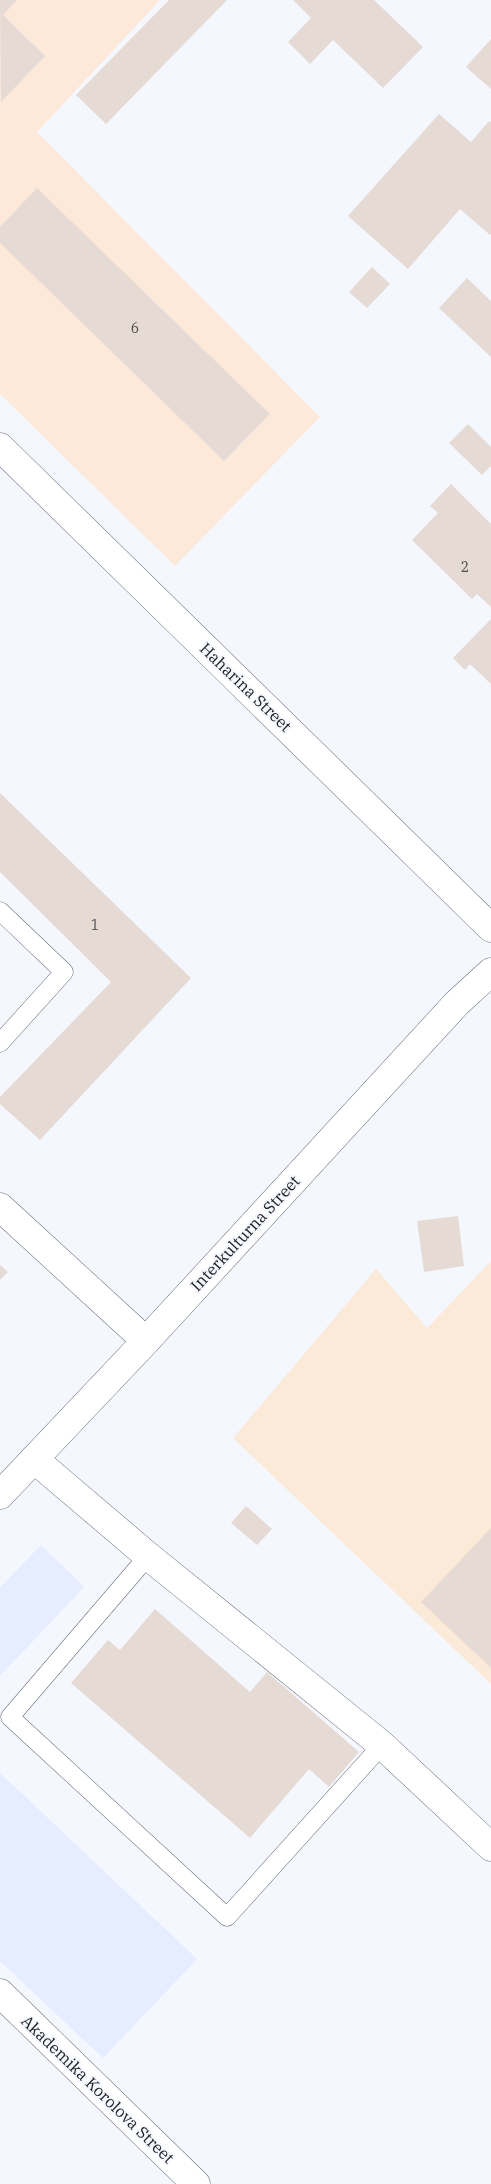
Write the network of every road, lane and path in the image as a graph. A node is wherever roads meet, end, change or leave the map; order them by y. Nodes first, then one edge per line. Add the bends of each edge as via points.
1 (0, 447) edge
2 (0, 911) edge
3 (491, 928) edge
4 (491, 972) edge
5 (0, 1043) edge
6 (0, 1207) edge
7 (146, 1341) junction
8 (34, 1458) junction
9 (0, 1495) edge
10 (148, 1556) junction
11 (382, 1745) junction
12 (491, 1846) edge
13 (0, 1994) edge
14 (196, 2184) edge

1 - 3 street, Haharina Street
2 - 5 lane via 64,972
4 - 7 street, Interkulturna Street via 457,1003
6 - 7 street
7 - 8 street, Interkulturna Street
8 - 9 street, Interkulturna Street
8 - 10 street
10 - 11 street
10 - 11 lane via 10,1717 227,1917
11 - 12 street
13 - 14 street, Akademika Korolova Street

